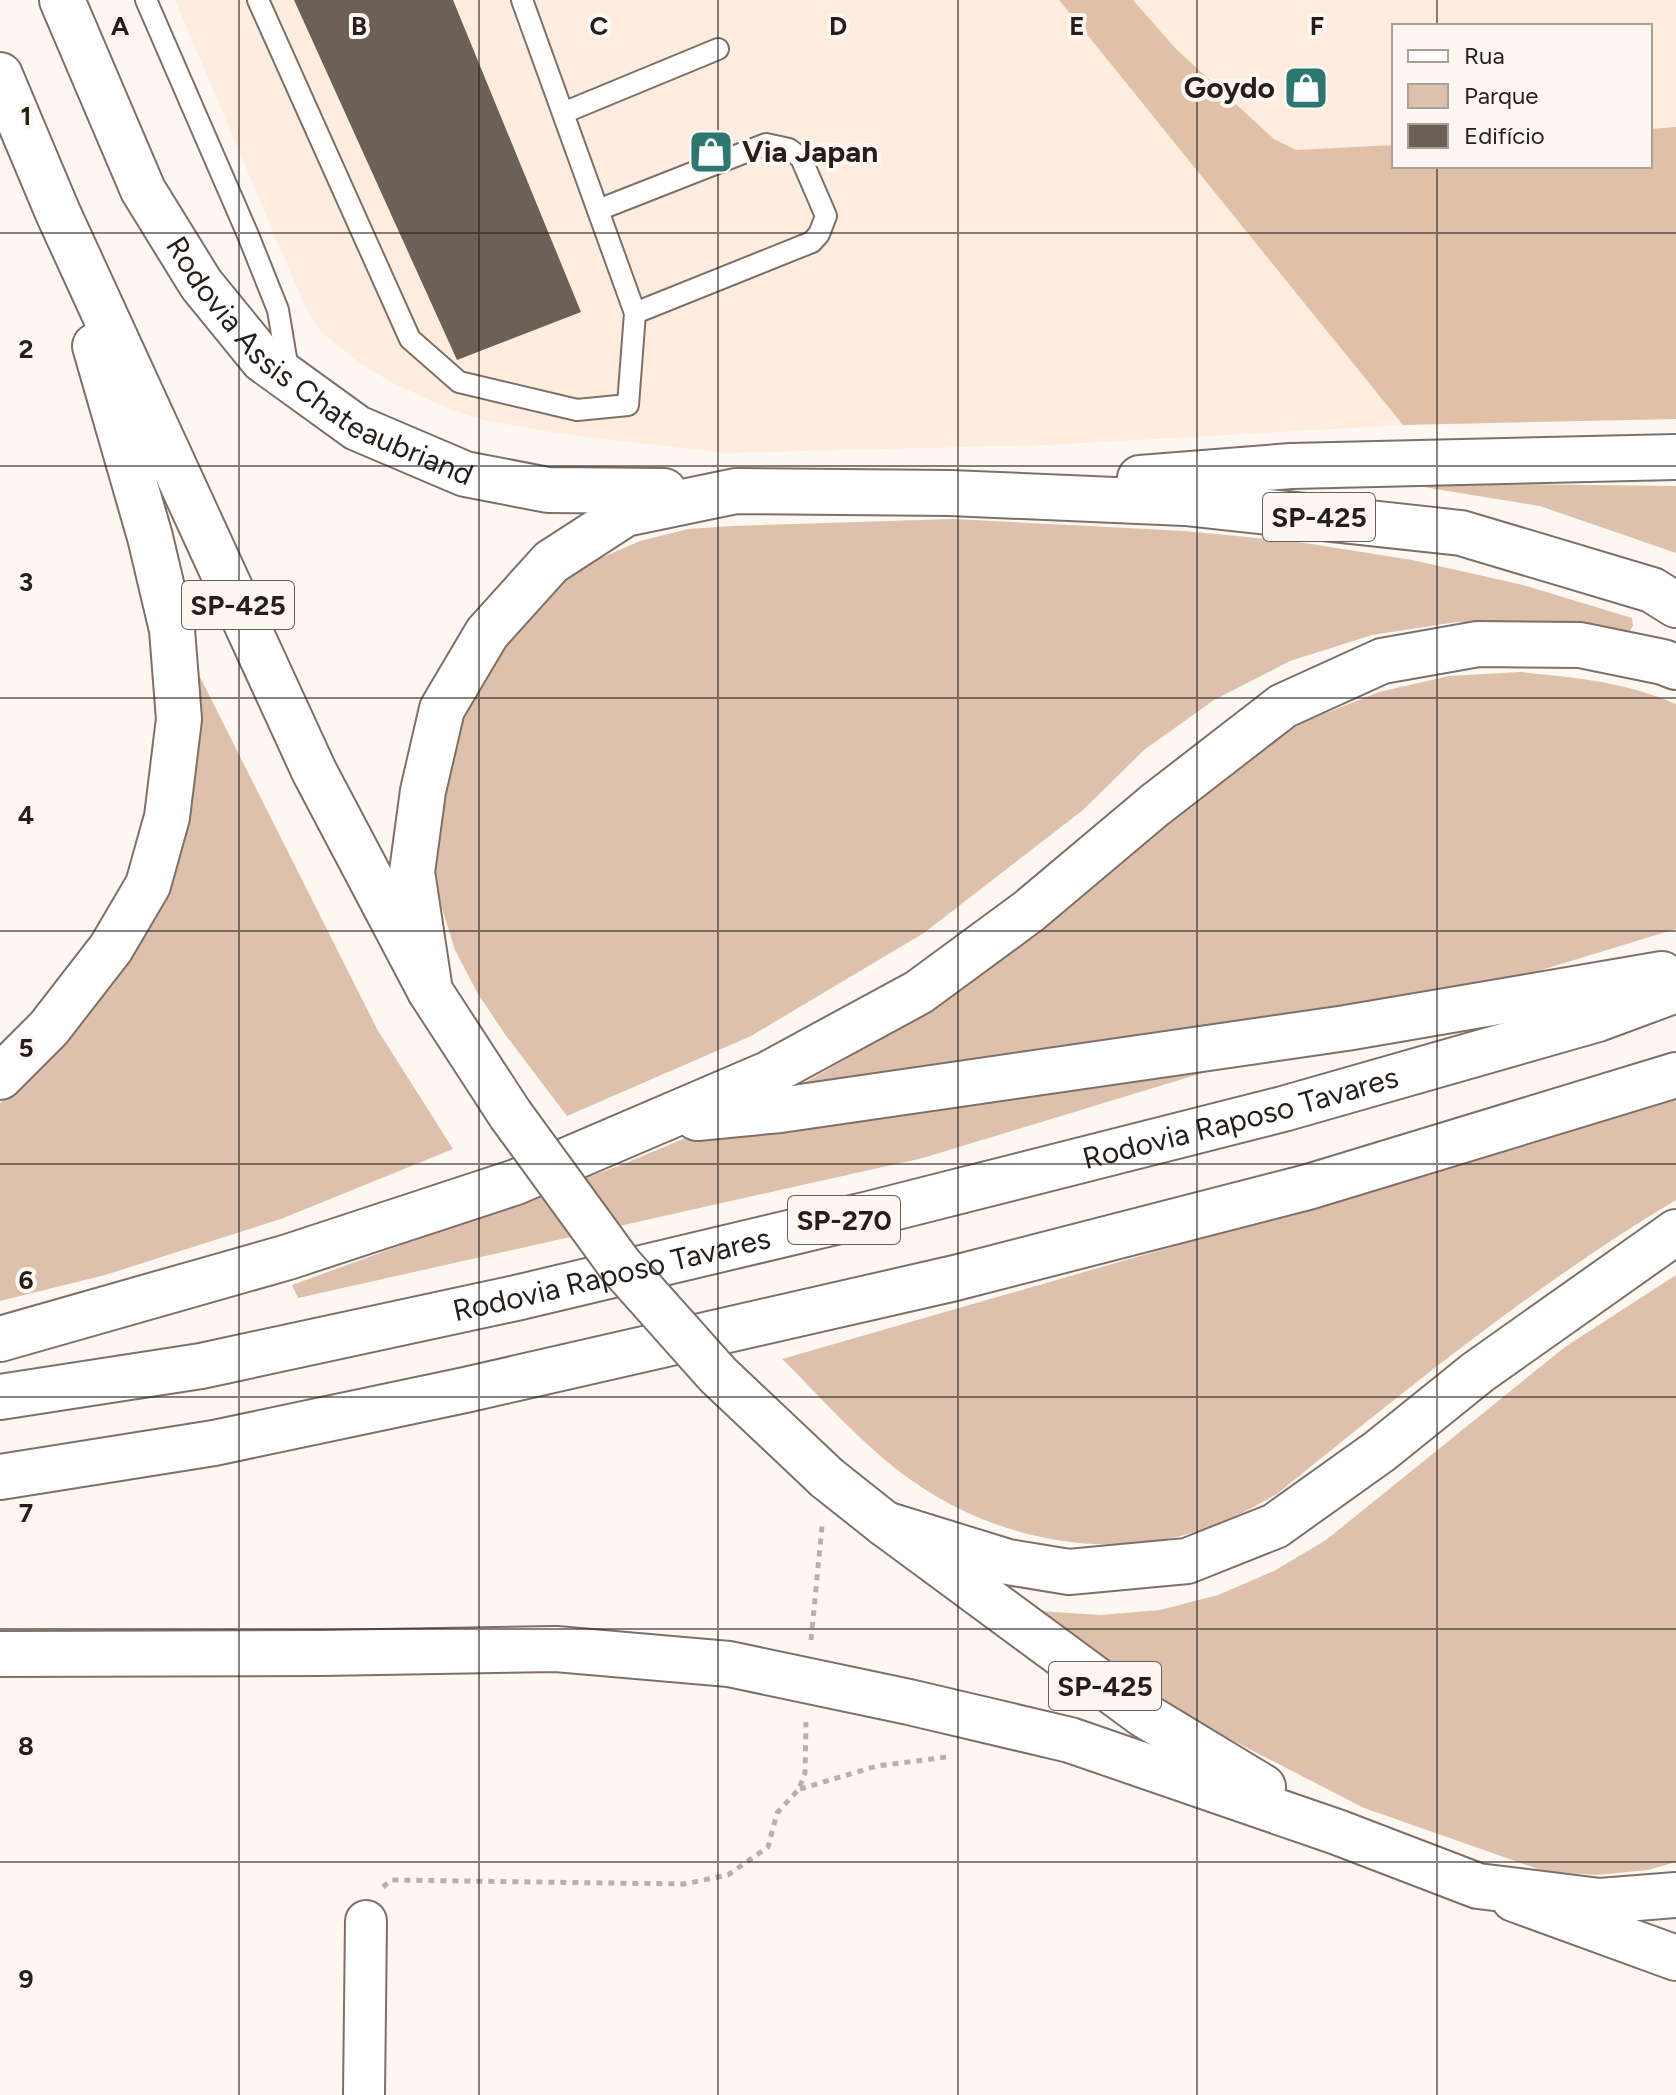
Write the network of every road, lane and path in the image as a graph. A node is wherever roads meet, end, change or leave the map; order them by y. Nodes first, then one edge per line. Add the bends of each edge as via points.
1 (62, 0) edge
2 (146, 0) edge
3 (258, 0) edge
4 (522, 0) edge
5 (718, 49) dead end
6 (0, 75) edge
7 (563, 113) junction
8 (598, 210) junction
9 (58, 213) junction
10 (635, 313) junction
11 (290, 380) junction
12 (1676, 457) edge
13 (736, 491) junction
14 (950, 493) junction
15 (1676, 605) edge
16 (1676, 667) edge
17 (1676, 972) edge
18 (1676, 990) edge
19 (430, 991) junction
20 (1676, 1075) edge
21 (0, 1077) edge
22 (657, 1121) junction
23 (1676, 1232) edge
24 (0, 1339) edge
25 (0, 1397) edge
26 (0, 1477) edge
27 (827, 1478) junction
28 (885, 1524) junction
29 (0, 1654) edge
30 (807, 1680) junction
31 (951, 1756) dead end
32 (799, 1789) junction
33 (1337, 1832) junction
34 (1478, 1886) junction
35 (1676, 1895) edge
36 (366, 1921) joint
37 (1676, 1958) edge
38 (364, 2095) edge

1 - 11 main road, Rodovia Assis Chateaubriand / SP-425 via 143,190 201,284 263,360
2 - 11 lane via 278,310
3 - 10 lane via 410,339 459,382 577,410 628,405
4 - 7 lane
5 - 7 lane
6 - 9 main road, SP-425
7 - 8 lane
8 - 10 lane
8 - 10 lane via 766,144 801,158 826,216 812,242
9 - 19 main road, SP-425 via 314,771
9 - 21 main road, SP-425 via 169,614 179,719 167,817 148,885 111,948 49,1028
11 - 13 main road, Rodovia Assis Chateaubriand / SP-425 via 357,428 465,474 548,490
12 - 14 main road via 1291,466
13 - 14 main road, SP-425
13 - 19 main road via 625,514 551,562 487,633 442,709 423,791 412,872
14 - 15 main road, SP-425 via 1185,503 1461,533 1652,590
16 - 22 main road via 1580,645 1478,644 1382,661 1283,706 1029,911 919,992 768,1074
17 - 22 main road via 1346,1028 780,1110
18 - 25 main road, Rodovia Raposo Tavares / SP-270 via 1598,1019 1283,1109 869,1214 201,1366
19 - 27 main road, SP-425, bridge via 510,1114 620,1265 718,1375
20 - 26 main road via 1308,1187 955,1278 229,1440
22 - 24 main road via 502,1186 288,1257
23 - 28 main road via 1478,1372 1275,1526 1187,1561 1069,1572 1008,1562
27 - 28 main road, SP-425
27 - 30 path
28 - 33 main road, SP-425 via 1144,1715
29 - 30 main road via 556,1649 729,1664
30 - 32 path via 805,1773
30 - 33 main road via 1070,1740
31 - 32 path via 877,1766
32 - 36 path via 777,1813 768,1847 728,1875 684,1884 391,1880 371,1897
33 - 34 main road, SP-425
34 - 35 main road, SP-425 via 1600,1901
34 - 37 main road
36 - 38 street

